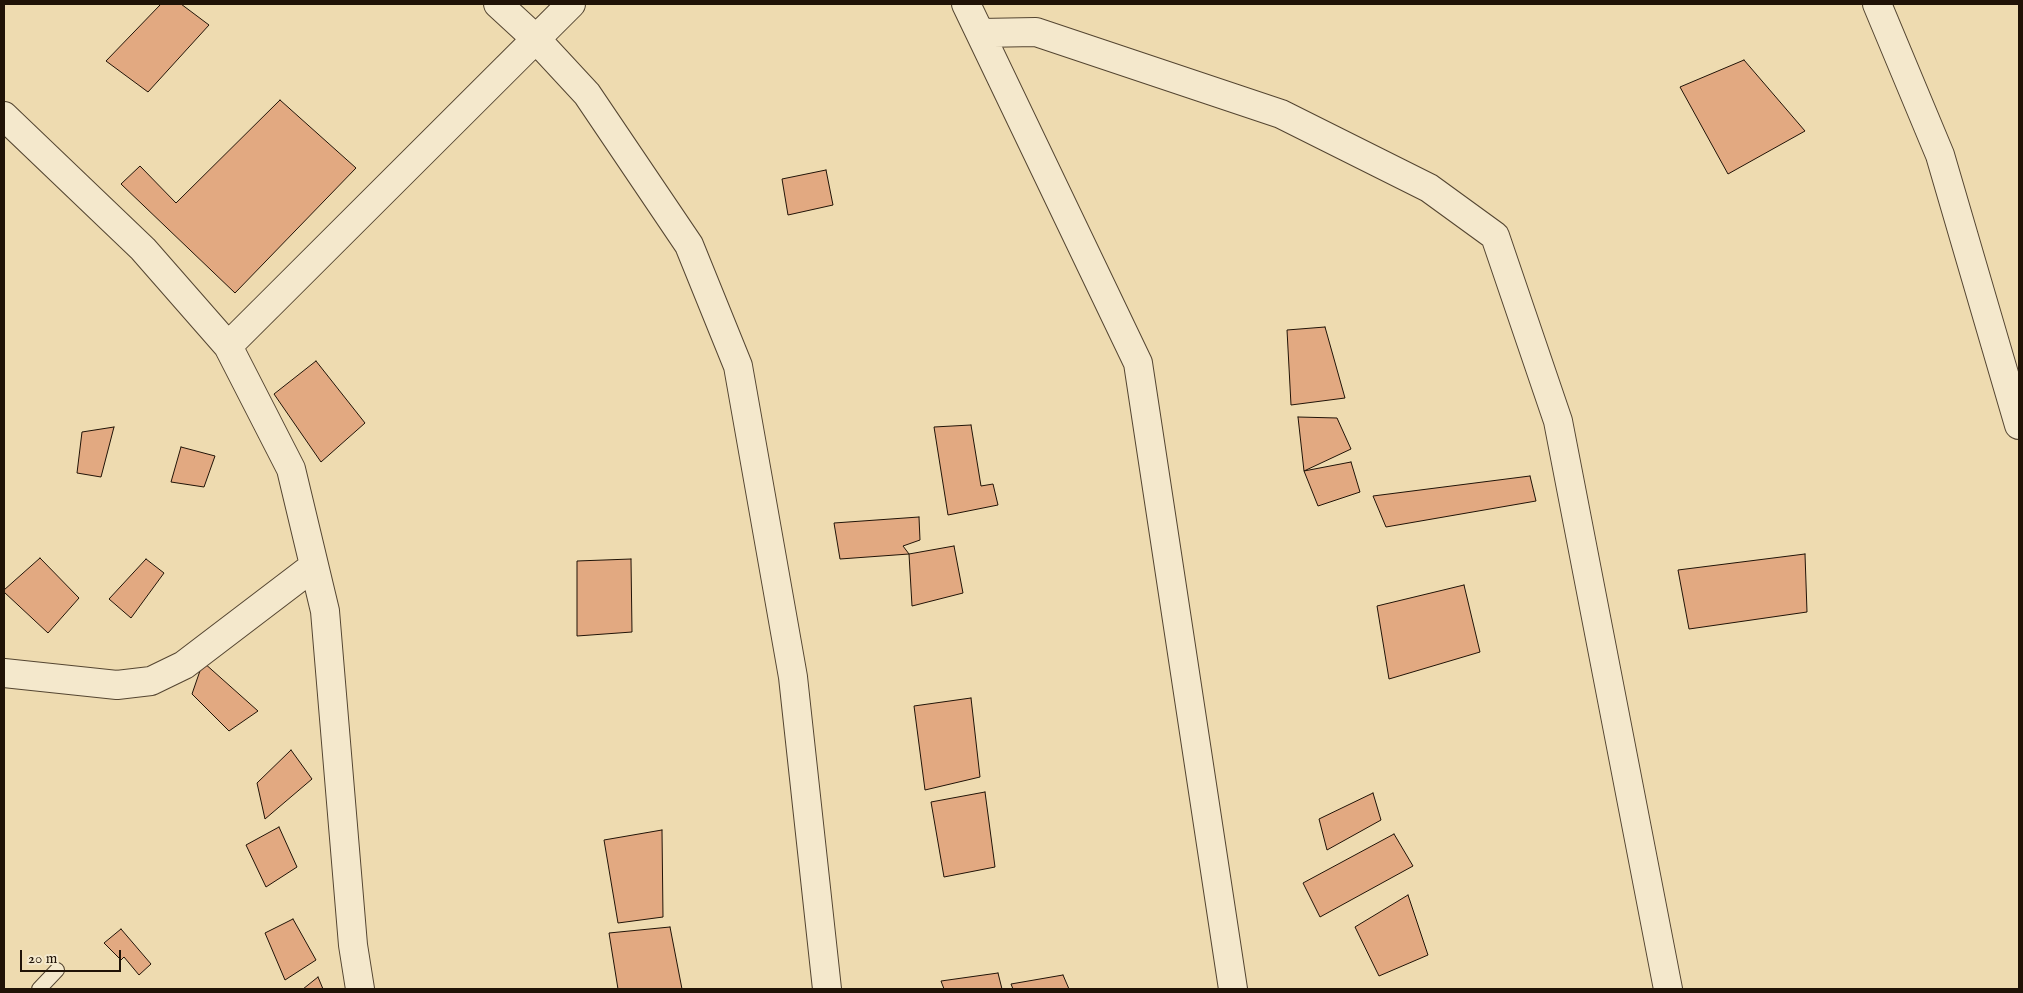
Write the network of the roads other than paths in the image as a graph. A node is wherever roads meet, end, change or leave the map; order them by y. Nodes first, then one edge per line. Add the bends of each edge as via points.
1 (498, 4) edge
2 (571, 4) edge
3 (966, 4) edge
4 (1877, 4) edge
5 (980, 33) junction
6 (536, 39) junction
7 (4, 116) edge
8 (228, 346) junction
9 (2019, 425) edge
10 (314, 566) junction
11 (4, 673) edge
12 (57, 970) dead end
13 (39, 989) edge
14 (360, 989) edge
15 (827, 989) edge
16 (1233, 989) edge
17 (1668, 989) edge

1 - 6 street
2 - 6 street
3 - 5 street
4 - 9 street via 1940,155
5 - 16 street via 1138,363
5 - 17 street via 1036,32 1281,114 1429,188 1495,236 1558,421
6 - 8 street
6 - 15 street via 586,94 688,245 738,366 793,677
7 - 8 street via 143,249
8 - 10 street via 292,469
10 - 11 street via 184,665 151,681 117,685
10 - 14 street via 325,611 353,945
12 - 13 lane

